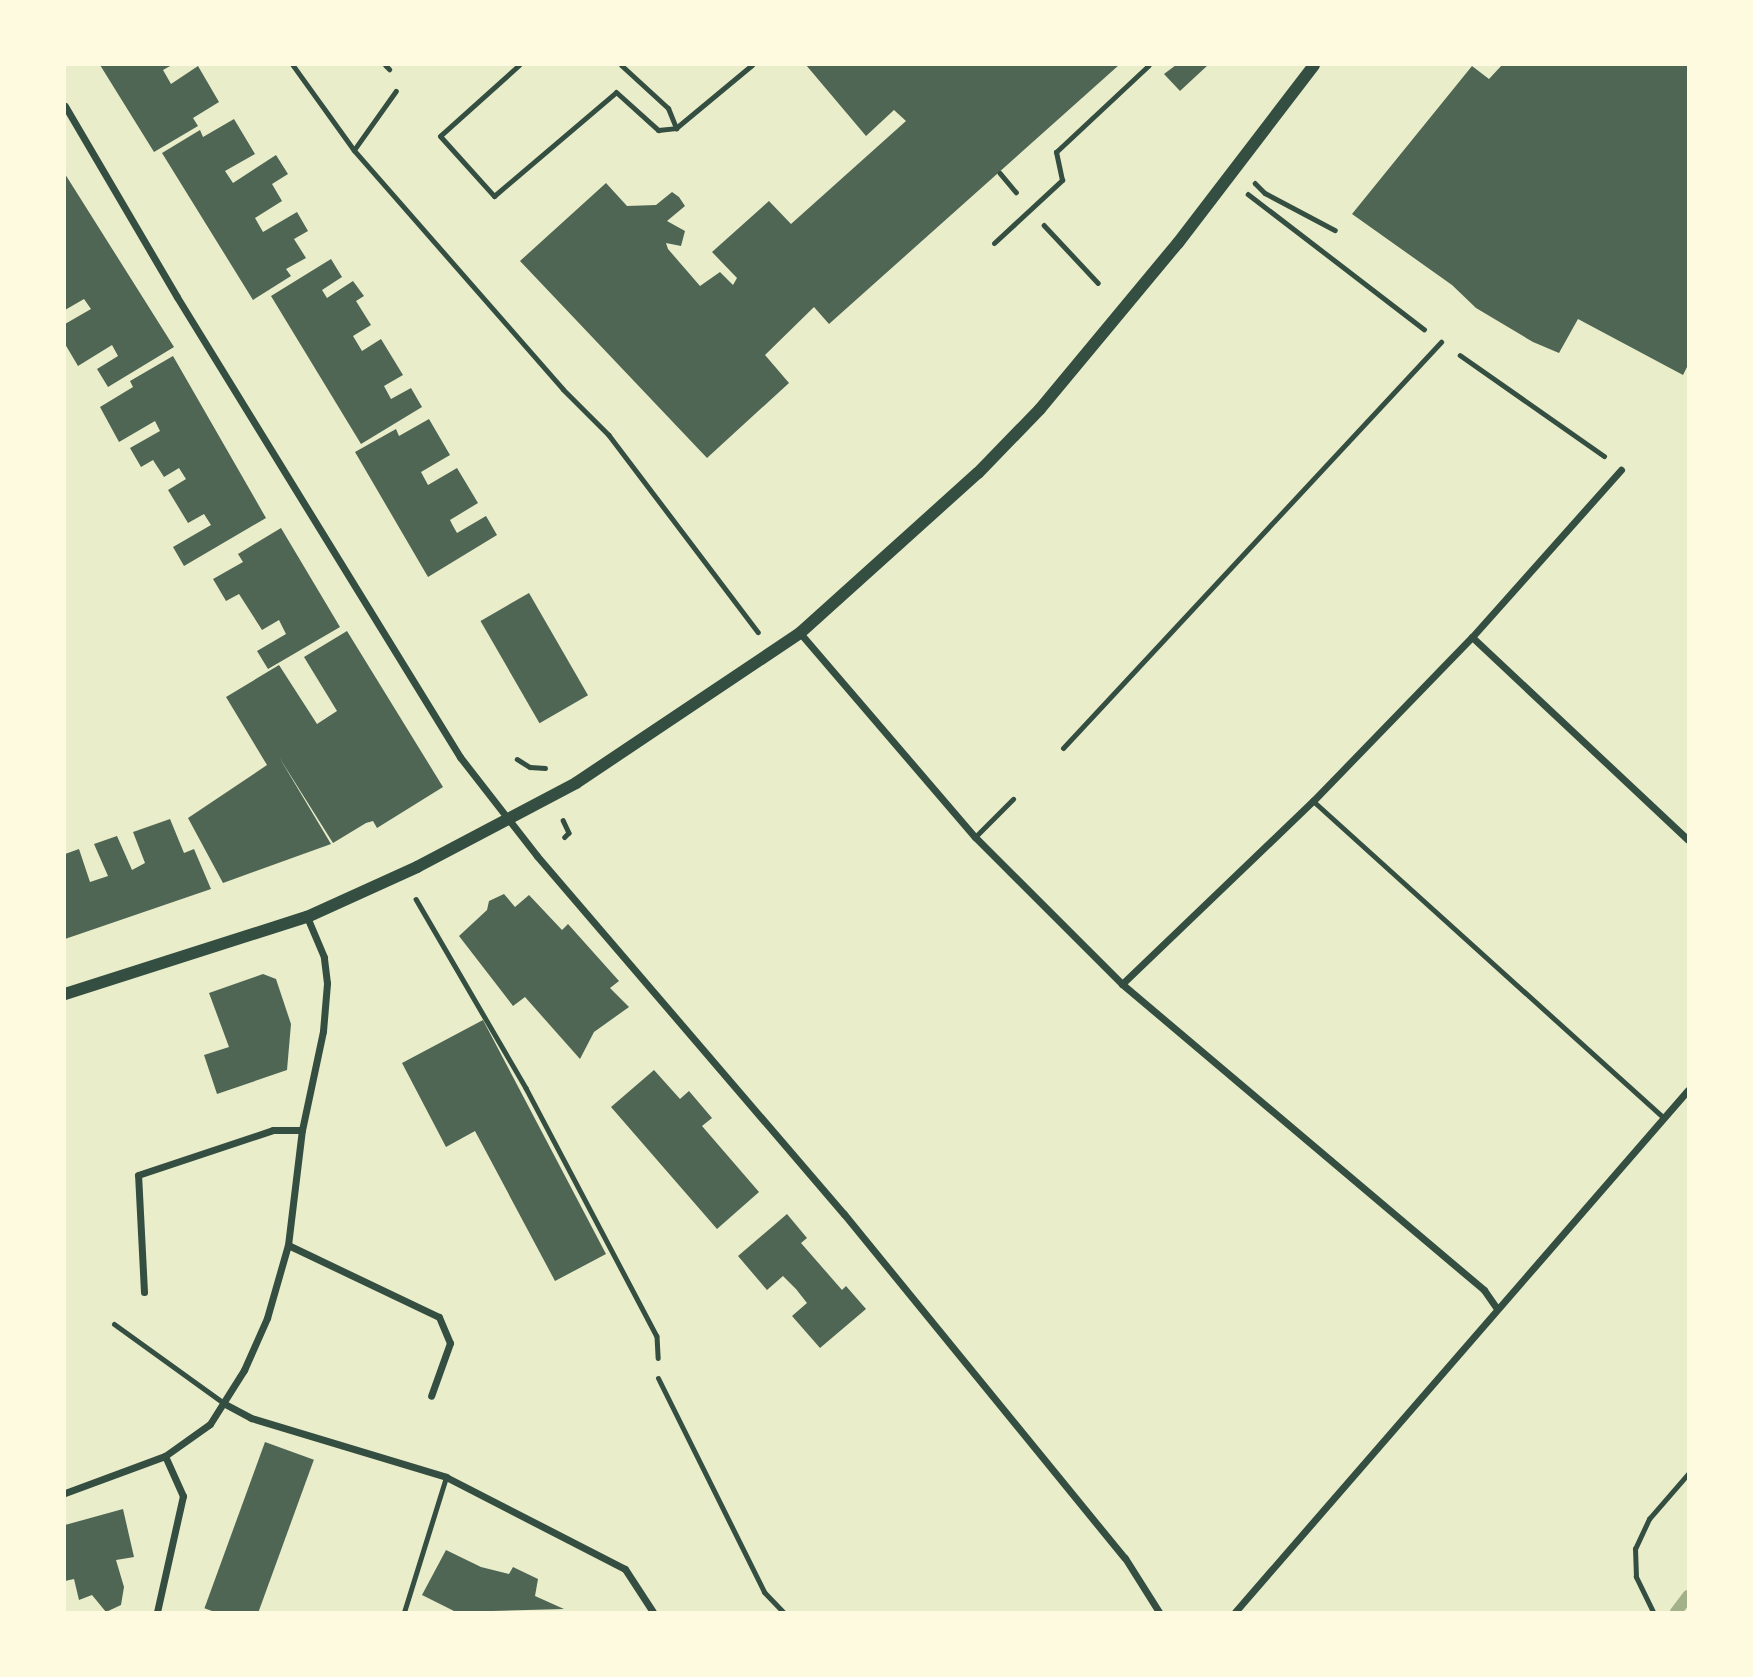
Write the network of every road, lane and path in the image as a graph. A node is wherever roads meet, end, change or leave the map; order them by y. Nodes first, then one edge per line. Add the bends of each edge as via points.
1 (293, 65) edge
2 (519, 65) edge
3 (621, 65) edge
4 (752, 65) edge
5 (1149, 65) edge
6 (1314, 65) edge
7 (401, 84) dead end
8 (65, 106) edge
9 (676, 128) junction
10 (354, 150) junction
11 (1255, 182) dead end
12 (1247, 193) dead end
13 (1335, 230) dead end
14 (1049, 232) dead end
15 (994, 243) dead end
16 (1098, 283) dead end
17 (1441, 342) junction
18 (1621, 470) joint
19 (759, 633) dead end
20 (800, 633) junction
21 (1472, 638) junction
22 (1063, 748) dead end
23 (517, 760) dead end
24 (554, 765) dead end
25 (1013, 799) dead end
26 (1313, 801) junction
27 (574, 814) dead end
28 (508, 821) junction
29 (565, 837) dead end
30 (975, 837) junction
31 (1688, 840) edge
32 (416, 899) dead end
33 (307, 917) junction
34 (1122, 984) junction
35 (65, 994) edge
36 (1688, 1090) edge
37 (1662, 1117) junction
38 (302, 1130) junction
39 (288, 1245) junction
40 (144, 1292) dead end
41 (1496, 1307) junction
42 (114, 1324) dead end
43 (658, 1378) joint
44 (431, 1396) dead end
45 (225, 1404) junction
46 (165, 1456) junction
47 (1688, 1474) edge
48 (446, 1476) junction
49 (65, 1493) edge
50 (157, 1612) edge
51 (404, 1612) edge
52 (653, 1612) edge
53 (783, 1612) edge
54 (1159, 1612) edge
55 (1235, 1612) edge
56 (1653, 1612) edge

1 - 10 path
2 - 9 lane via 440,136 494,196 616,92 658,130
3 - 9 lane via 668,108
4 - 9 lane
5 - 15 lane via 1056,152 1062,180
6 - 20 street via 1178,243 1041,409 978,473
7 - 10 path
8 - 28 street via 460,757
10 - 19 path via 563,389 609,435
11 - 13 path via 1265,193
12 - 17 path
14 - 16 path
17 - 18 path
17 - 22 lane
18 - 21 street
20 - 28 street via 607,764
20 - 30 street
21 - 26 street
21 - 31 street
23 - 24 path via 530,767
25 - 30 lane
26 - 34 street
26 - 37 lane
27 - 29 path via 563,821 569,833
28 - 33 street
28 - 54 street via 844,1214 1125,1558
30 - 34 street
32 - 43 path via 526,1088 657,1336
33 - 35 street
33 - 38 street via 324,957 327,982 323,1031
34 - 41 street via 1473,1281
36 - 37 street
37 - 41 street
38 - 39 street
38 - 40 street via 273,1130 138,1175
39 - 44 street via 439,1317 450,1343
39 - 45 street via 267,1318
41 - 55 street via 1492,1320
42 - 45 lane
43 - 53 lane via 764,1591
45 - 46 street via 189,1442
45 - 48 street via 251,1418
46 - 49 street
46 - 50 street via 183,1496
47 - 56 path via 1649,1519 1635,1549 1636,1577
48 - 51 lane
48 - 52 street via 625,1569

